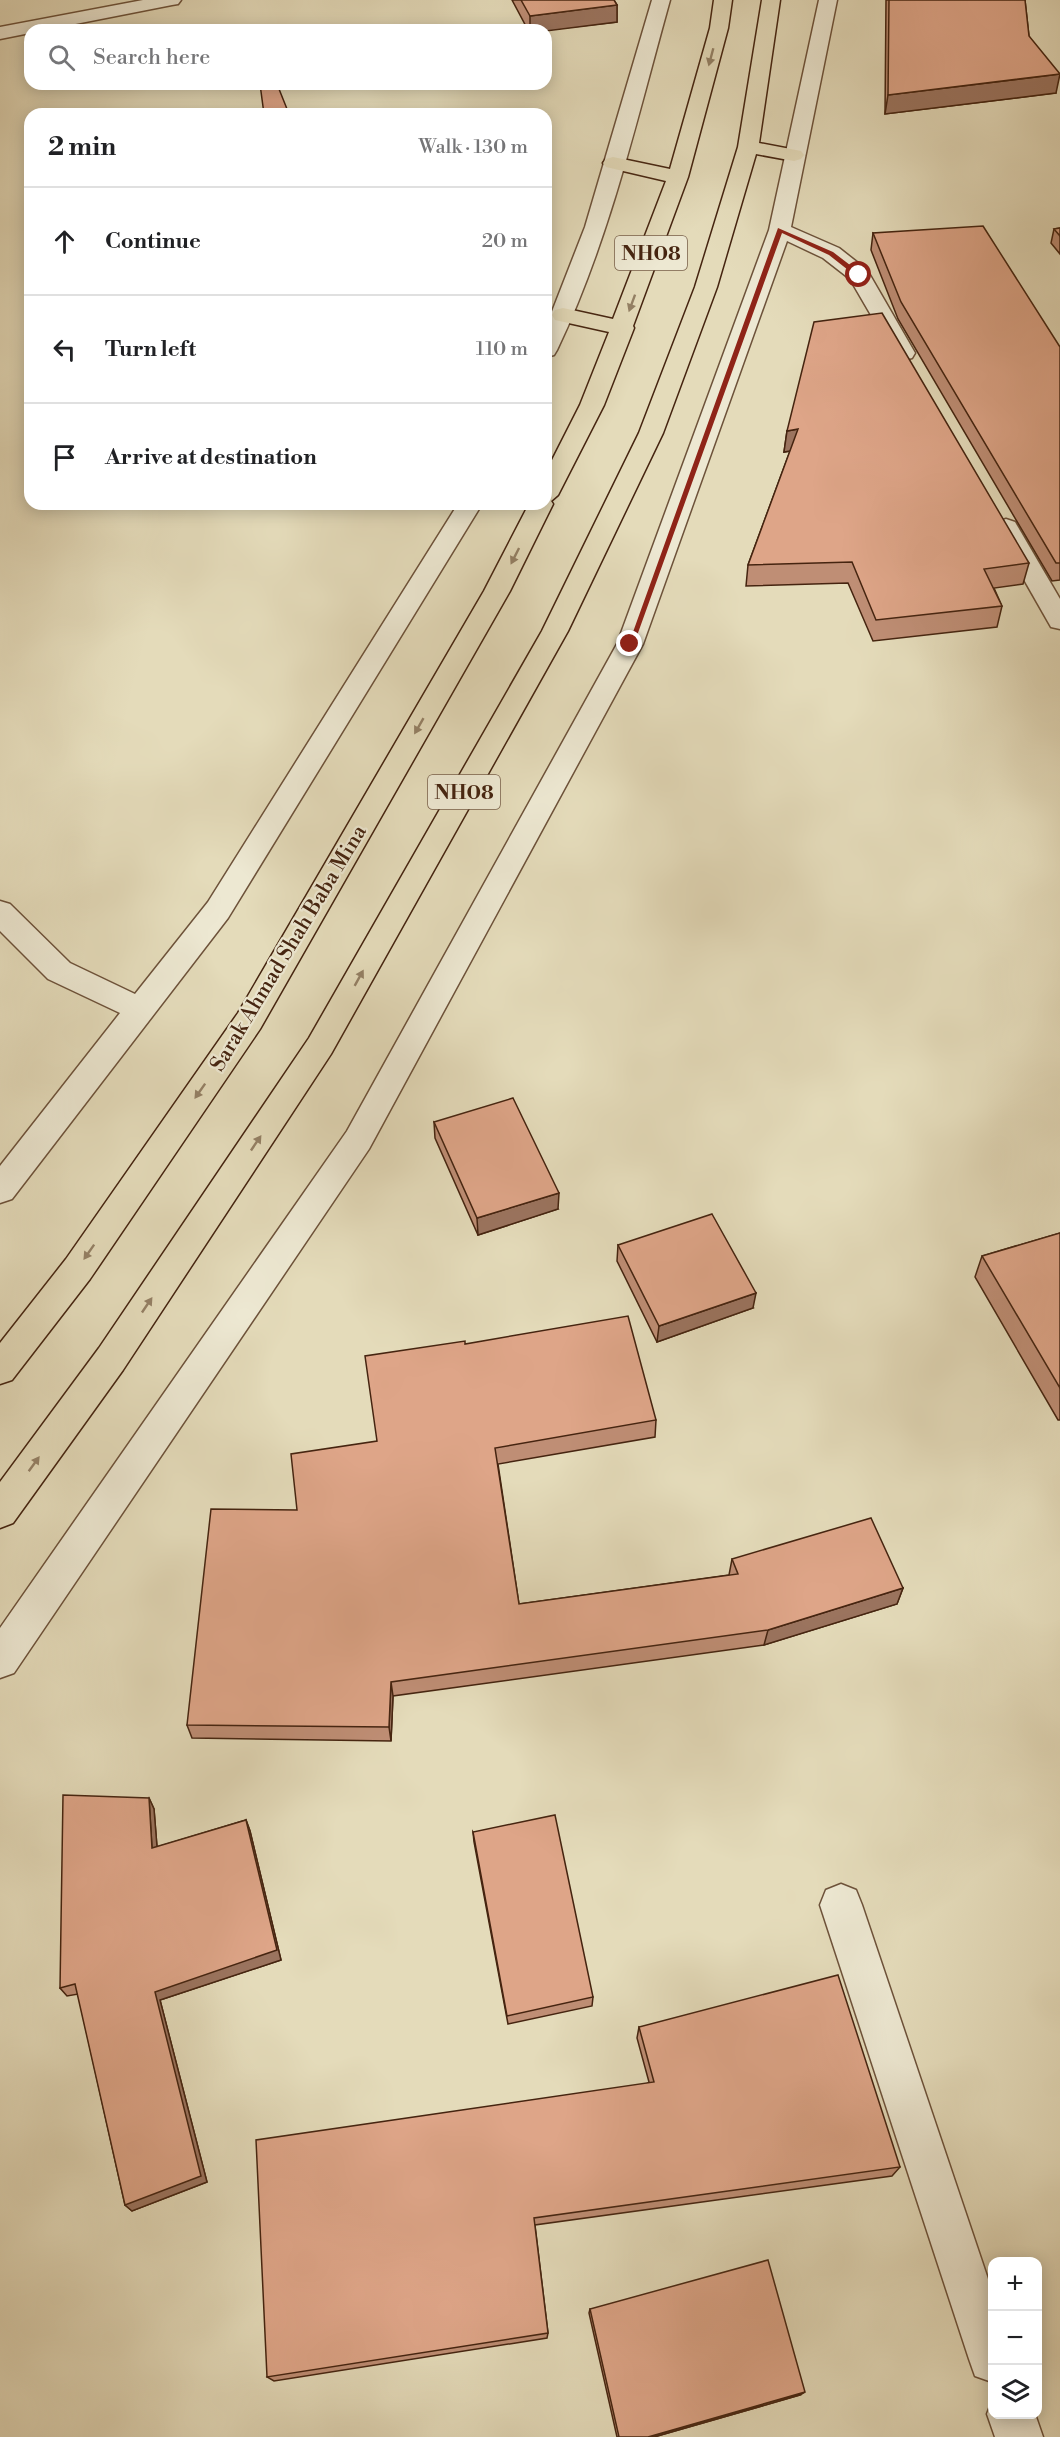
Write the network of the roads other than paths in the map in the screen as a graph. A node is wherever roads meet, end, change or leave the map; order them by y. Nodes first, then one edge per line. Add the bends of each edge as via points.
1 (172, 0) edge
2 (661, 0) edge
3 (723, 0) edge
4 (771, 0) edge
5 (828, 0) edge
6 (47, 24) edge
7 (24, 28) edge
8 (0, 33) edge
9 (748, 147) junction
10 (794, 154) junction
11 (613, 163) junction
12 (678, 177) junction
13 (780, 230) junction
14 (563, 315) junction
15 (623, 328) junction
16 (552, 338) edge
17 (912, 367) edge
18 (552, 483) edge
19 (995, 509) edge
20 (466, 510) edge
21 (538, 510) edge
22 (1060, 621) edge
23 (0, 912) edge
24 (141, 1010) junction
25 (0, 1190) edge
26 (0, 1369) edge
27 (0, 1511) edge
28 (0, 1660) edge
29 (841, 1905) dead end
30 (988, 2344) edge
31 (1012, 2419) edge
32 (1019, 2437) edge

1 - 6 street
2 - 11 street
3 -> 12 highway, NH08 via 719,28
4 - 9 highway, NH08
5 - 10 street
7 - 8 street
9 - 10 highway
27 -> 9 highway, NH08 via 111,1359 320,1046 555,631 651,433 706,287
10 - 13 street
11 - 12 highway
11 - 14 street via 596,226
12 -> 15 highway, NH08
13 - 17 street via 831,253 859,275
13 - 28 street via 630,644 358,1140
14 - 15 highway
14 - 16 street
15 - 18 highway, NH08 via 592,405
19 - 22 street
20 - 24 street via 218,910
21 -> 26 highway, Sarak Ahmad Shah Baba Mina via 497,591 249,1021 78,1269
23 - 24 street via 59,971
24 - 25 street
29 - 30 street
31 - 32 street

